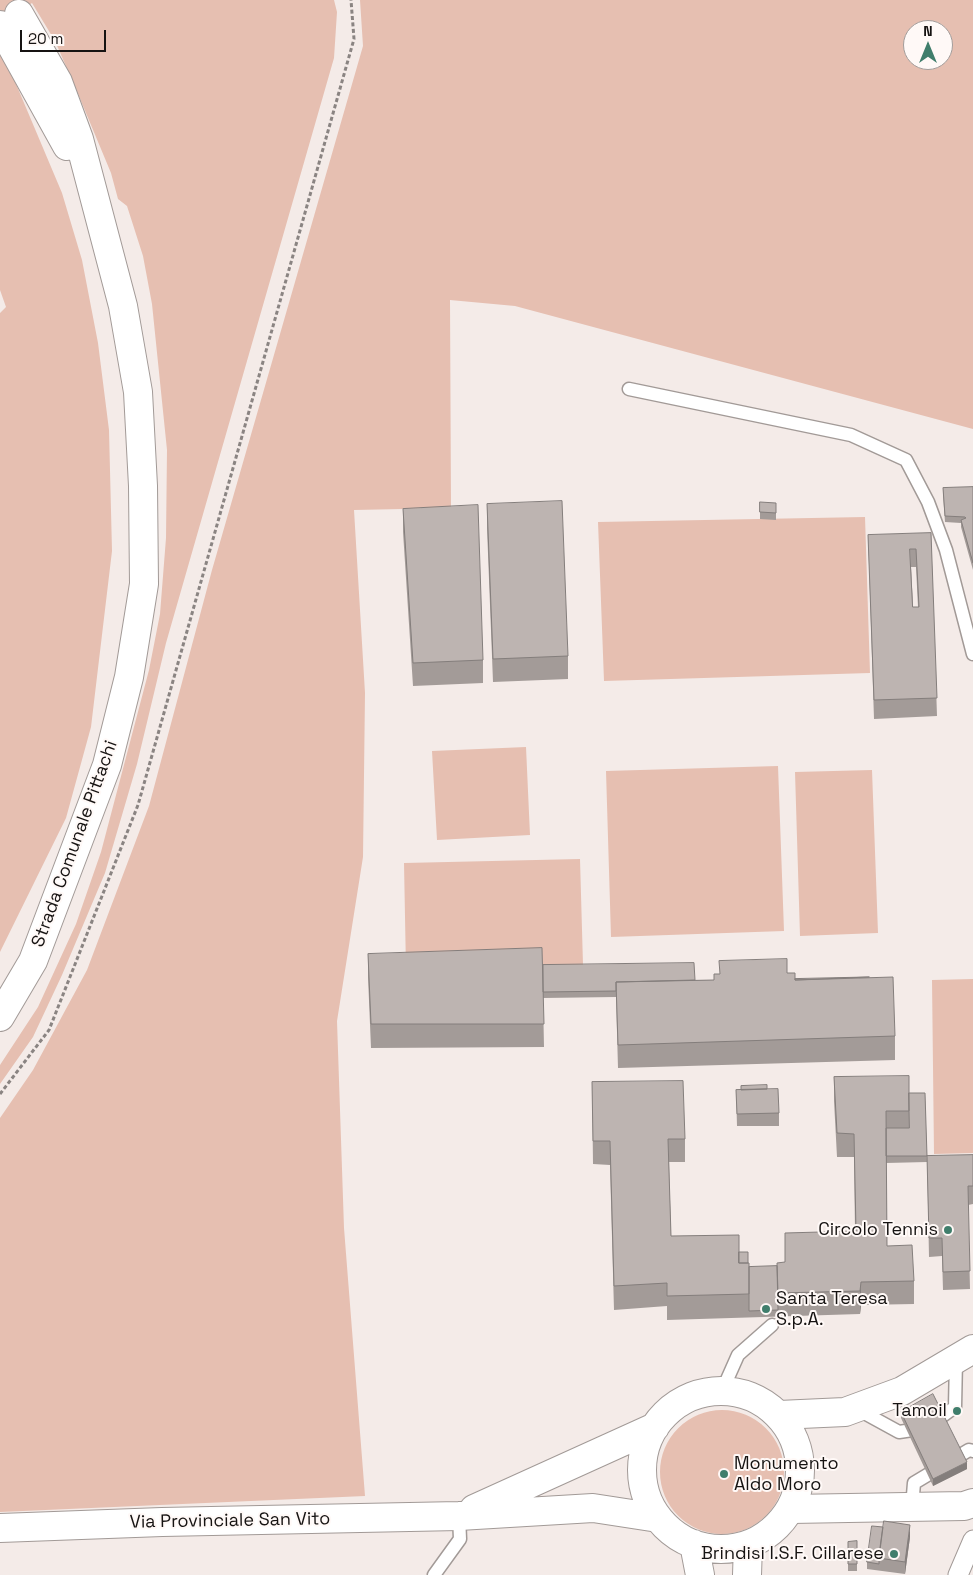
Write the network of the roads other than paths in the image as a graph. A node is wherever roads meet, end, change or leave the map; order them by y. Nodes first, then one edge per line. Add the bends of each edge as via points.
1 (10, 19) edge
2 (629, 389) dead end
3 (973, 654) edge
4 (0, 1018) edge
5 (772, 1325) dead end
6 (965, 1354) edge
7 (722, 1391) junction
8 (855, 1408) junction
9 (779, 1415) junction
10 (655, 1427) junction
11 (973, 1451) edge
12 (973, 1503) edge
13 (912, 1507) junction
14 (791, 1509) junction
15 (459, 1516) junction
16 (658, 1518) junction
17 (0, 1528) edge
18 (973, 1540) edge
19 (694, 1544) junction
20 (748, 1545) junction
21 (434, 1575) edge
22 (700, 1575) edge
23 (747, 1575) edge
24 (958, 1575) edge

1 - 4 main road, Strada Comunale Pittachi via 58,82 79,139 123,306 138,392 144,584 128,677 107,765 33,961
2 - 3 lane via 851,435 906,460 928,502 946,550
5 - 7 lane via 738,1356
6 - 8 main road via 902,1391
6 - 8 lane via 955,1407 926,1428 899,1432
7 - 9 main road via 743,1394 762,1402
7 - 10 main road via 684,1400 668,1411
8 - 9 main road via 845,1412
9 - 14 main road via 793,1436 800,1460 799,1485
10 - 15 main road, Via Provinciale San Vito
10 - 16 main road via 645,1448 642,1473 646,1497
11 - 13 lane via 914,1483
12 - 13 main road
13 - 14 main road
14 - 20 main road via 780,1524
15 - 16 main road, Via Provinciale San Vito via 593,1508
15 - 17 main road, Via Provinciale San Vito
15 - 21 lane via 460,1539
16 - 19 main road via 674,1534
18 - 24 street
19 - 20 main road via 712,1549
19 - 22 main road
20 - 23 main road

